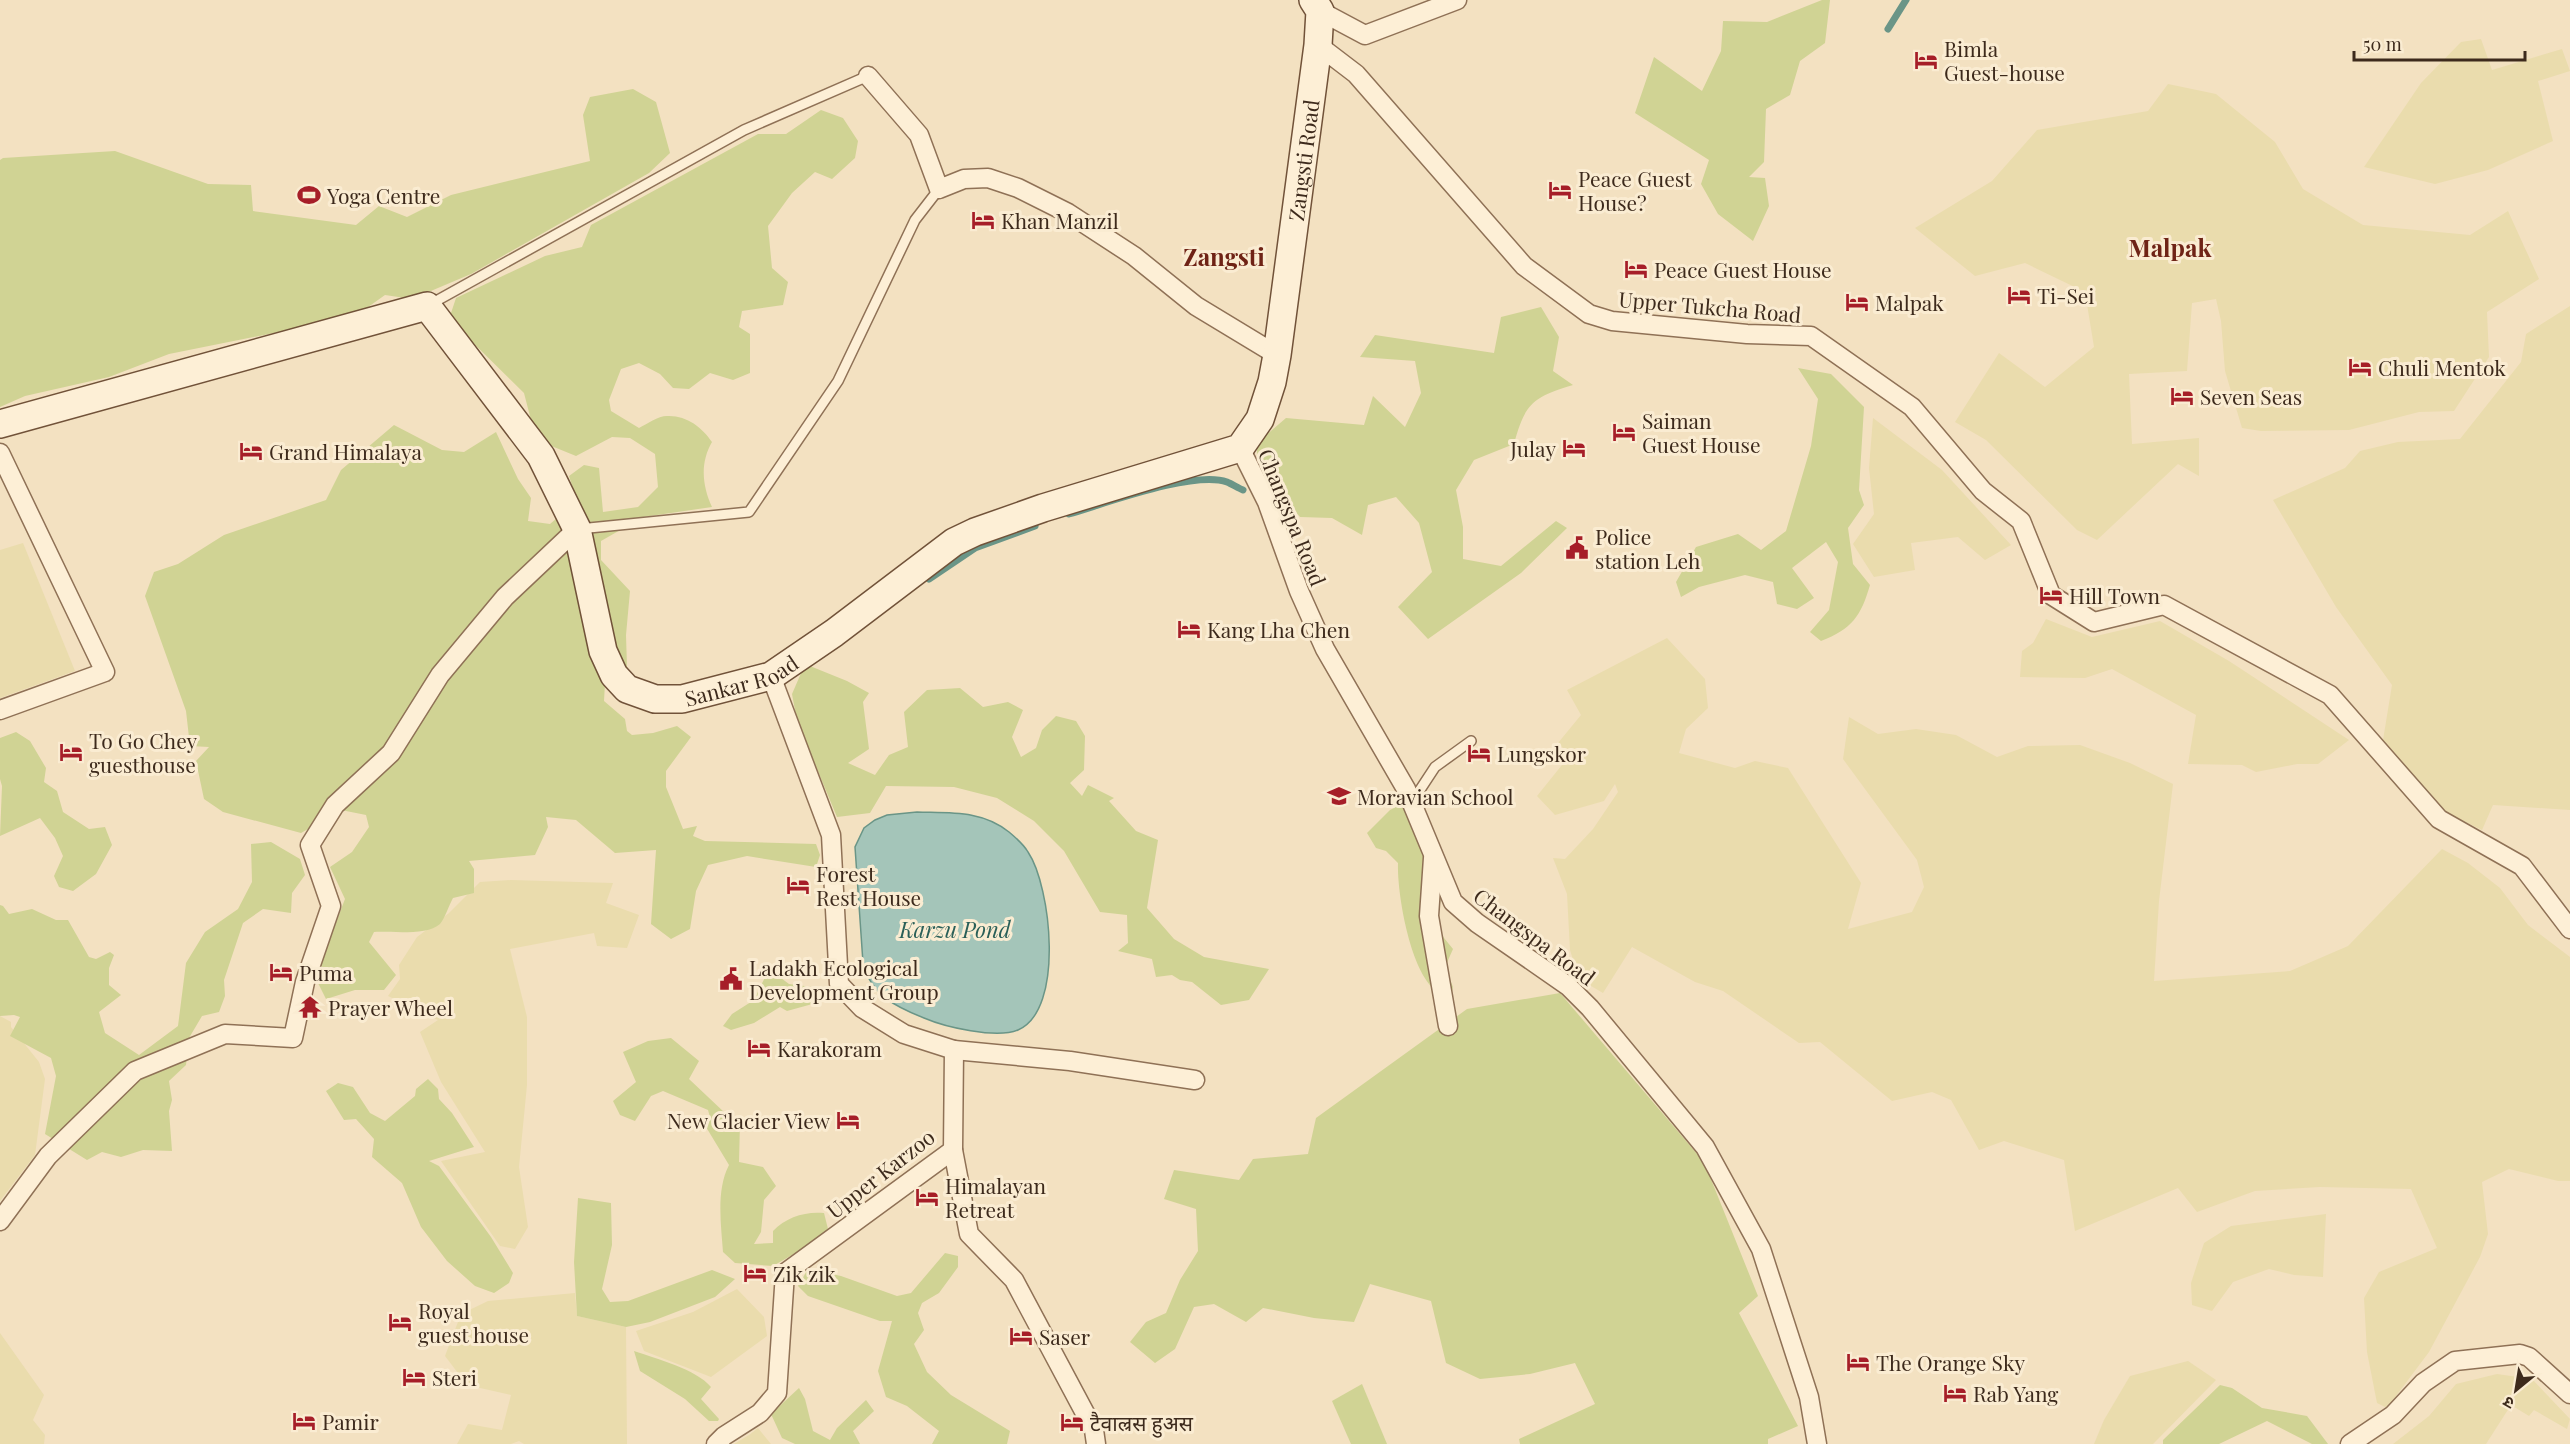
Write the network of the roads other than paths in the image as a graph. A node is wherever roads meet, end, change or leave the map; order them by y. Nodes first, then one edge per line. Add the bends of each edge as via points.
1 (1457, 0) edge
2 (1316, 5) edge
3 (1318, 45) junction
4 (868, 76) joint
5 (939, 189) junction
6 (427, 306) junction
7 (1277, 355) junction
8 (0, 424) edge
9 (1240, 448) junction
10 (0, 453) edge
11 (577, 529) junction
12 (771, 676) junction
13 (0, 710) edge
14 (1471, 741) dead end
15 (1412, 802) junction
16 (1433, 853) junction
17 (2570, 929) edge
18 (1448, 1026) dead end
19 (954, 1050) junction
20 (1195, 1080) dead end
21 (953, 1150) junction
22 (0, 1221) edge
23 (2570, 1394) edge
24 (716, 1444) edge
25 (1096, 1444) edge
26 (1817, 1444) edge
27 (2350, 1444) edge

1 - 2 street, Zangsti Road via 1365,35
2 - 3 main road, Zangsti Road
3 - 7 main road, Zangsti Road via 1299,161
3 - 17 street, Upper Tukcha Road via 1356,74 1524,266 1589,314 1612,321 1811,336 1912,407 1983,491 2021,521 2051,595 2094,622 2164,605 2330,695 2439,819 2522,866
4 - 5 street via 919,135
4 - 6 lane via 744,130
5 - 7 street via 964,179 988,178 1018,188 1068,213 1134,256 1196,306
5 - 11 lane via 915,220 838,381 749,512
6 - 8 main road
6 - 11 main road, Sankar Road via 541,456
7 - 9 main road, Zangsti Road via 1260,419
9 - 12 main road, Sankar Road via 1043,508 954,542
9 - 15 street, Changspa Road via 1267,502 1325,649
10 - 13 street via 105,672
11 - 12 main road, Sankar Road via 603,651 614,675 627,689 655,699 682,699
11 - 22 street via 505,597 440,675 391,753 335,805 310,845 331,906 305,982 293,1038 225,1034 135,1071 48,1156
12 - 19 street via 831,834 839,984 862,1008 904,1034
14 - 15 lane via 1435,767
15 - 16 street, Changspa Road
16 - 18 street via 1429,916
16 - 26 street, Changspa Road via 1453,902 1583,1000 1705,1147 1761,1249 1809,1396
19 - 20 street via 1070,1061
19 - 21 street, Upper Karzoo
21 - 24 street, Upper Karzoo via 785,1273 777,1393 760,1413
21 - 25 street via 969,1234 1014,1280 1094,1430
23 - 27 street via 2529,1357 2520,1354 2454,1361 2423,1383 2393,1415

